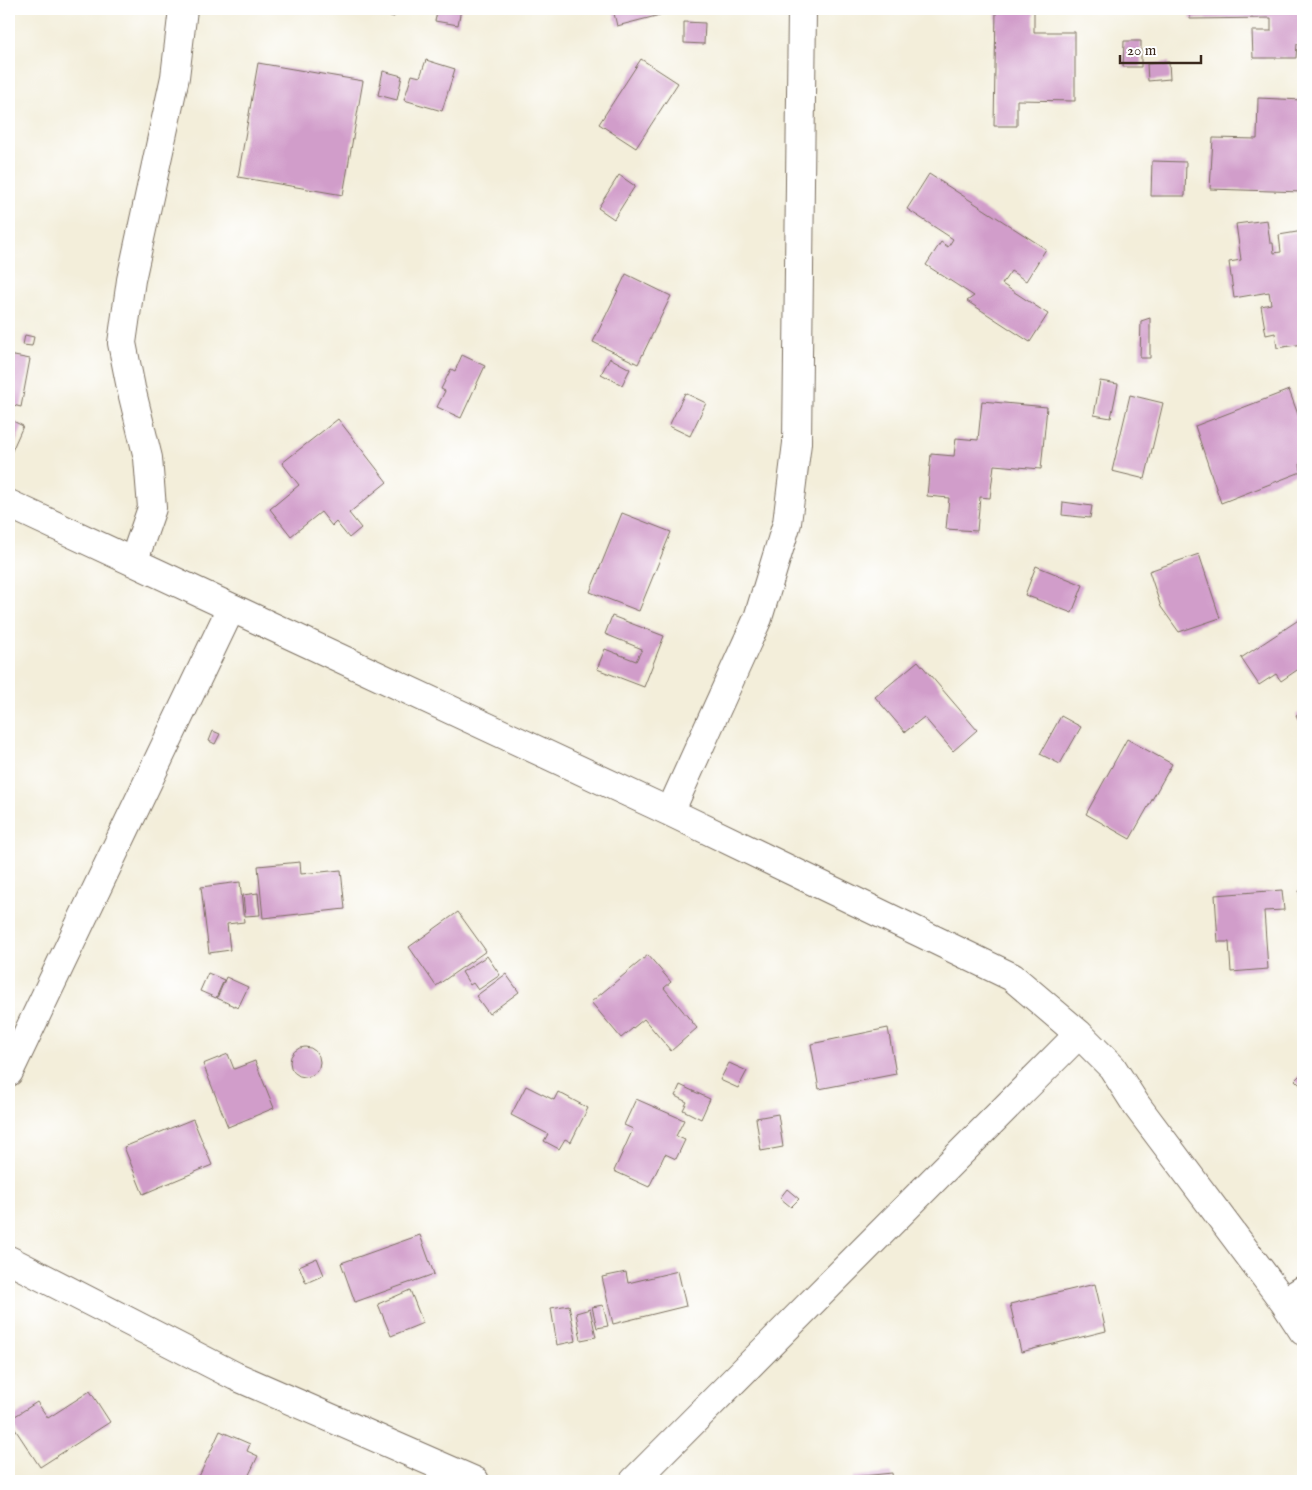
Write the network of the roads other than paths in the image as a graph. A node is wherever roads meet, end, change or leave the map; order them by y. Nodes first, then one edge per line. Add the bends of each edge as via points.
1 (183, 9) edge
2 (802, 9) edge
3 (9, 504) edge
4 (134, 560) junction
5 (231, 608) junction
6 (670, 812) junction
7 (1079, 1034) junction
8 (9, 1072) edge
9 (9, 1260) edge
10 (1294, 1296) edge
11 (1303, 1330) edge
12 (475, 1481) edge
13 (634, 1481) edge

1 - 4 street via 175,77 131,280 122,343 148,458 152,508
2 - 6 street via 796,442 788,522 758,618
3 - 4 street
4 - 5 street
5 - 6 street
5 - 8 street
6 - 7 street via 1012,977
7 - 10 street via 1112,1067 1137,1106
7 - 13 street
9 - 12 street via 235,1376
10 - 11 street

